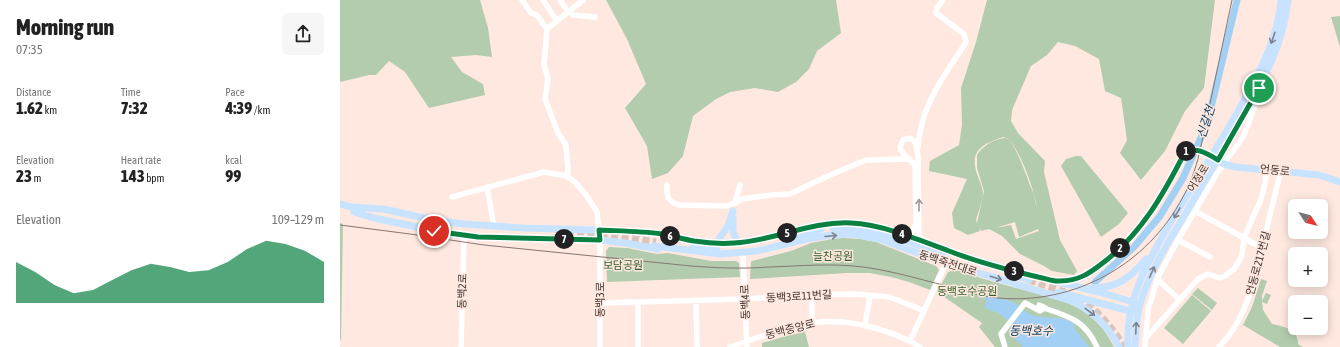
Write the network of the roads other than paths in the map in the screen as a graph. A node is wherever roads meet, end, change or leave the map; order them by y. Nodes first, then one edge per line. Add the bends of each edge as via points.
1 (522, 0) edge
2 (543, 0) edge
3 (560, 0) edge
4 (583, 0) edge
5 (943, 0) edge
6 (1282, 0) edge
7 (1288, 0) edge
8 (569, 11) junction
9 (595, 17) dead end
10 (557, 21) junction
11 (547, 29) junction
12 (1259, 88) junction
13 (919, 135) junction
14 (914, 140) junction
15 (901, 152) junction
16 (918, 155) junction
17 (1212, 157) junction
18 (908, 158) junction
19 (894, 159) junction
20 (1224, 164) junction
21 (1267, 170) junction
22 (1281, 171) junction
23 (567, 176) junction
24 (1340, 182) edge
25 (667, 185) dead end
26 (740, 185) dead end
27 (487, 187) junction
28 (452, 197) dead end
29 (735, 203) junction
30 (340, 204) edge
31 (340, 209) edge
32 (353, 209) junction
33 (733, 211) junction
34 (1195, 211) junction
35 (824, 224) junction
36 (494, 226) junction
37 (869, 226) junction
38 (575, 229) junction
39 (599, 230) junction
40 (629, 231) junction
41 (813, 231) junction
42 (557, 233) tunnel mouth
43 (885, 234) junction
44 (905, 235) junction
45 (464, 236) junction
46 (1244, 238) junction
47 (572, 239) junction
48 (806, 239) junction
49 (600, 240) junction
50 (1178, 240) junction
51 (925, 242) junction
52 (625, 243) junction
53 (716, 243) junction
54 (738, 243) junction
55 (1262, 248) junction
56 (1155, 250) junction
57 (743, 256) junction
58 (1111, 257) joint
59 (1210, 257) dead end
60 (946, 263) junction
61 (1157, 279) junction
62 (1029, 280) tunnel mouth
63 (1059, 282) junction
64 (1028, 288) junction
65 (1085, 288) junction
66 (1106, 294) junction
67 (812, 295) junction
68 (870, 295) junction
69 (745, 299) junction
70 (696, 300) junction
71 (1180, 300) junction
72 (1090, 301) junction
73 (638, 302) junction
74 (1133, 302) junction
75 (600, 304) junction
76 (1139, 308) junction
77 (924, 312) junction
78 (1130, 312) junction
79 (812, 322) junction
80 (865, 325) junction
81 (1145, 339) junction
82 (910, 341) junction
83 (747, 344) edge
84 (461, 347) edge
85 (600, 347) edge
86 (638, 347) edge
87 (697, 347) edge
88 (730, 347) edge
89 (920, 347) edge
90 (1005, 347) edge
91 (1098, 347) edge
92 (1118, 347) edge
93 (1128, 347) edge
94 (1135, 347) edge
95 (1145, 347) edge
96 (1219, 347) edge

1 - 11 street
2 - 10 street
3 - 8 street
4 - 8 street
5 - 13 street via 936,13 964,34 966,42 933,93
6 -> 17 main road, 어정로 via 1268,54
7 - 12 main road, 어정로 via 1275,55
8 - 9 street via 573,15
8 - 10 street
10 - 11 street
11 - 23 street via 544,65 548,79 545,99 566,145
12 - 17 main road, 어정로
12 - 20 street via 1259,96 1243,137
13 - 14 street
13 - 16 street
14 - 15 street via 903,140
14 - 16 street
15 - 18 street
15 - 19 street
51 -> 16 street via 919,235
17 - 20 main road, 언동로
17 -> 56 main road, 어정로
17 - 58 street via 1188,150 1143,223
76 -> 17 main road, 어정로 via 1152,270
18 - 19 street
18 - 44 street via 916,170 916,224 913,231
19 - 29 street via 866,160 790,194 742,199
20 - 21 main road, 언동로
20 - 34 street
21 - 22 main road, 언동로
21 - 46 street via 1260,202
22 - 24 main road, 언동로 via 1319,175
22 - 55 street, 언동로217번길
23 - 27 street via 544,172
23 - 39 street, 동백3로 via 582,190 597,212
25 - 29 street via 666,192 670,201 679,205 726,206
26 - 29 street
27 - 28 street
27 - 36 street
29 - 33 street
30 - 32 main road
31 - 32 main road
32 - 36 main road via 383,209 434,220
32 - 42 main road via 477,233
32 - 45 main road via 374,218
33 - 53 main road via 726,230
33 - 54 main road via 732,228
34 - 46 street
34 - 50 street
35 - 37 main road via 851,223
35 - 41 main road
35 - 54 main road
36 - 38 main road
37 - 43 main road
37 - 44 main road
38 - 39 main road
38 - 47 main road via 580,230 581,234
39 - 40 main road
39 - 49 street, 동백3로
40 - 52 main road via 622,234
40 - 53 main road
41 - 43 main road, 동백죽전대로 via 827,227
41 - 48 main road, 동백죽전대로 via 743,247 655,244 721,254 757,251
43 - 62 main road, 동백죽전대로
44 - 51 main road
45 - 47 main road
45 - 84 street, 동백2로
46 - 55 street
46 - 71 street via 1242,255 1234,269 1219,278 1208,274 1198,279
47 - 49 main road
48 - 57 main road via 766,253
48 -> 60 main road, 동백죽전대로 via 852,234 879,239
49 - 52 main road
49 - 75 street, 동백3로
50 - 59 street
50 - 61 street
51 - 63 main road via 1004,268
52 - 57 main road via 715,257
53 - 54 main road
55 - 96 street, 언동로217번길 via 1244,310 1230,335
56 - 65 main road via 1132,275 1119,283
56 - 74 main road, 어정로
57 - 69 street, 동백4로
58 - 63 main road via 1083,277
60 -> 64 main road, 동백죽전대로
60 - 77 street
61 - 71 street
61 - 81 street via 1148,310
63 - 65 main road
64 - 72 main road via 1057,292
64 -> 92 main road via 1075,302 1088,309 1108,330
65 - 66 main road
66 - 72 main road via 1107,299
66 - 74 main road
67 - 68 street, 동백3로11번길
67 - 69 street, 동백3로11번길
67 - 79 street
68 - 77 street, 동백3로11번길 via 896,299
68 - 80 street
69 - 70 street, 동백3로11번길
69 - 83 street, 동백4로
70 - 73 street, 동백3로11번길
70 - 87 street
71 - 81 street
72 - 78 main road
73 - 75 street, 동백3로11번길
73 - 86 street
74 - 76 main road
74 - 78 main road, 어정로
75 - 85 street, 동백3로
76 - 78 main road
94 -> 76 main road
77 - 82 street
78 - 93 main road
79 - 80 street, 동백중앙로 via 832,320
79 - 83 street, 동백중앙로 via 784,329
80 - 82 street, 동백중앙로
81 - 95 street
82 - 89 street, 동백중앙로
83 - 88 street, 동백중앙로
90 - 91 street via 1001,334 1025,304 1038,307 1040,311 1045,308 1061,313 1078,322 1090,333

